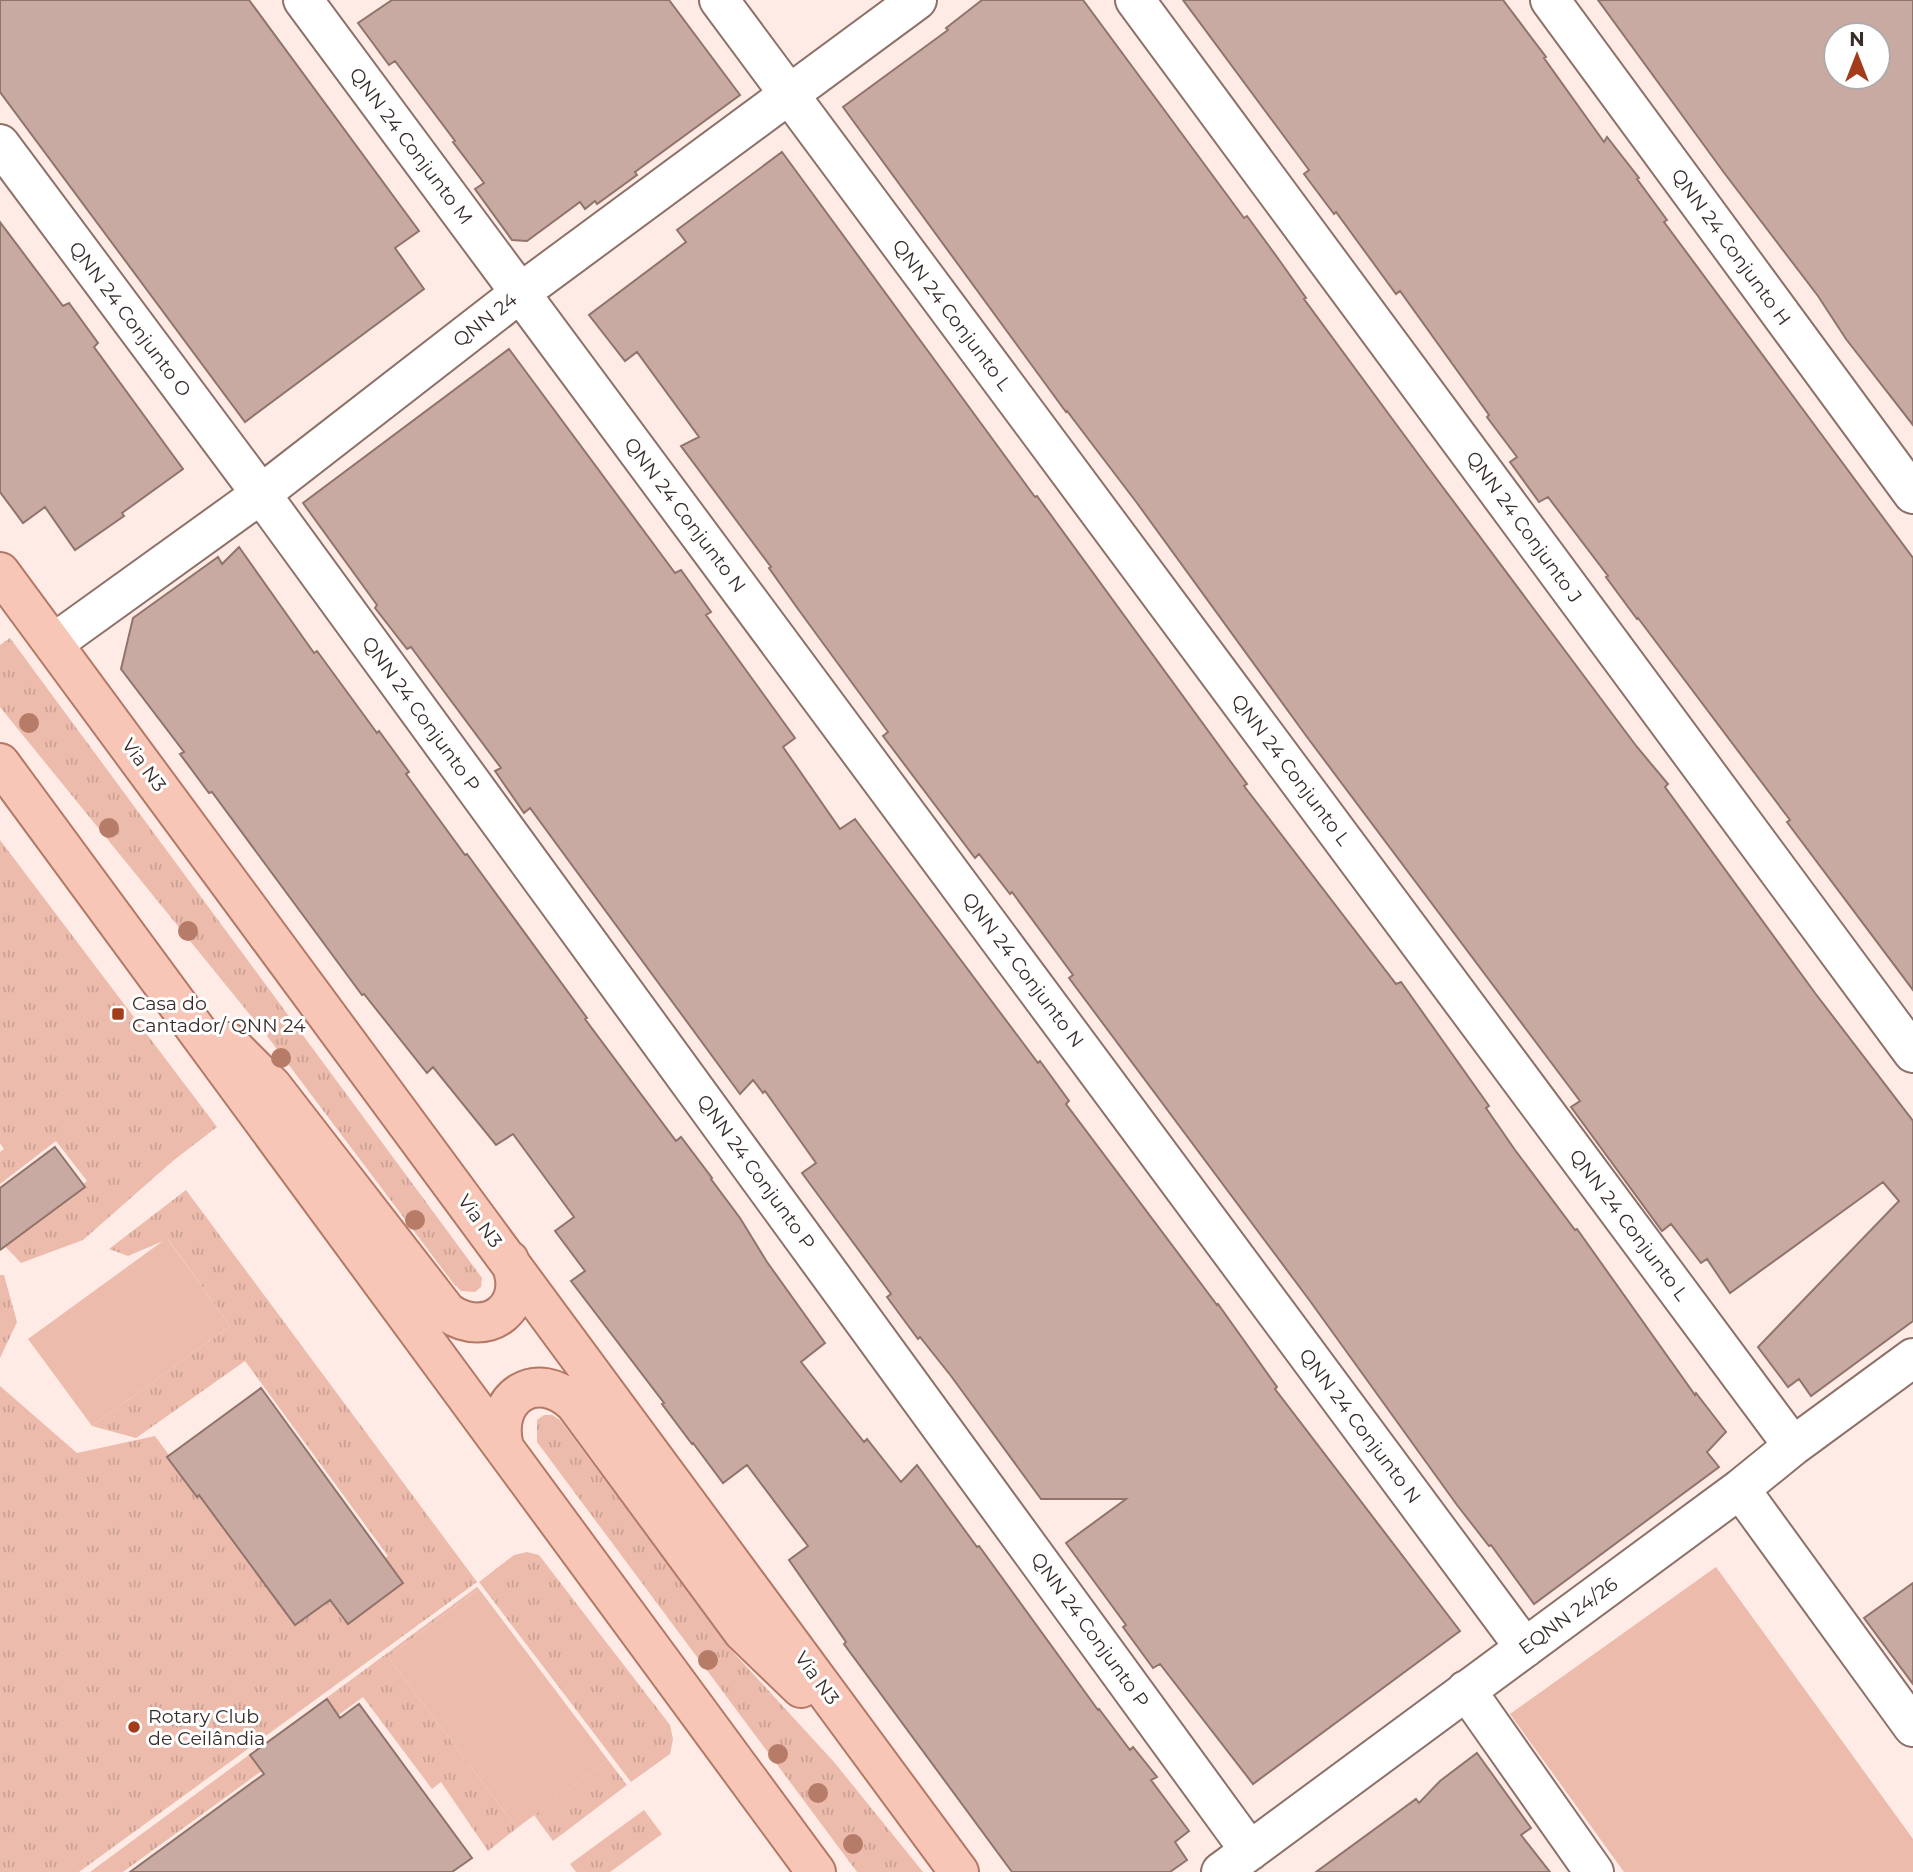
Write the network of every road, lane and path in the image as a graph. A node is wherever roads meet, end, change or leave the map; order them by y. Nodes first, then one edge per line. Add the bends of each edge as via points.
1 (303, 0) edge
2 (719, 0) edge
3 (916, 0) edge
4 (1135, 0) edge
5 (1550, 0) edge
6 (788, 95) junction
7 (0, 144) edge
8 (520, 293) junction
9 (261, 494) junction
10 (1913, 494) edge
11 (0, 572) edge
12 (54, 643) junction
13 (0, 763) edge
14 (140, 954) junction
15 (1913, 1054) edge
16 (509, 1260) junction
17 (1913, 1358) edge
18 (1793, 1446) junction
19 (504, 1447) junction
20 (1740, 1489) junction
21 (1525, 1648) junction
22 (1466, 1690) junction
23 (1913, 1727) edge
24 (880, 1765) junction
25 (1236, 1861) edge
26 (816, 1872) edge
27 (959, 1872) edge
28 (1594, 1872) edge

1 - 8 street, QNN 24 Conjunto M
2 - 6 street, QNN 24 Conjunto L
3 - 6 street, QNN 24
4 - 15 street, QNN 24 Conjunto J
5 - 10 street, QNN 24 Conjunto H
6 - 8 street, QNN 24
6 - 18 street, QNN 24 Conjunto L
7 - 9 street, QNN 24 Conjunto O
8 - 9 street, QNN 24
8 - 21 street, QNN 24 Conjunto N
9 - 12 street, QNN 24
9 - 25 street, QNN 24 Conjunto P
11 - 12 main road, Via N3
12 - 16 main road, Via N3
13 - 14 main road
14 - 16 main road via 272,1086 447,1312 458,1320 484,1323 507,1310 516,1285
14 - 19 main road
16 - 24 main road, Via N3
17 - 18 street, EQNN 24/26
18 - 20 street, EQNN 24/26
19 - 24 main road via 500,1432 509,1402 535,1387 564,1393 743,1632
19 - 26 main road
20 - 21 street, EQNN 24/26
20 - 23 street
21 - 22 street, EQNN 24/26
22 - 25 street, EQNN 24/26
22 - 28 street
24 - 27 main road, Via N3

